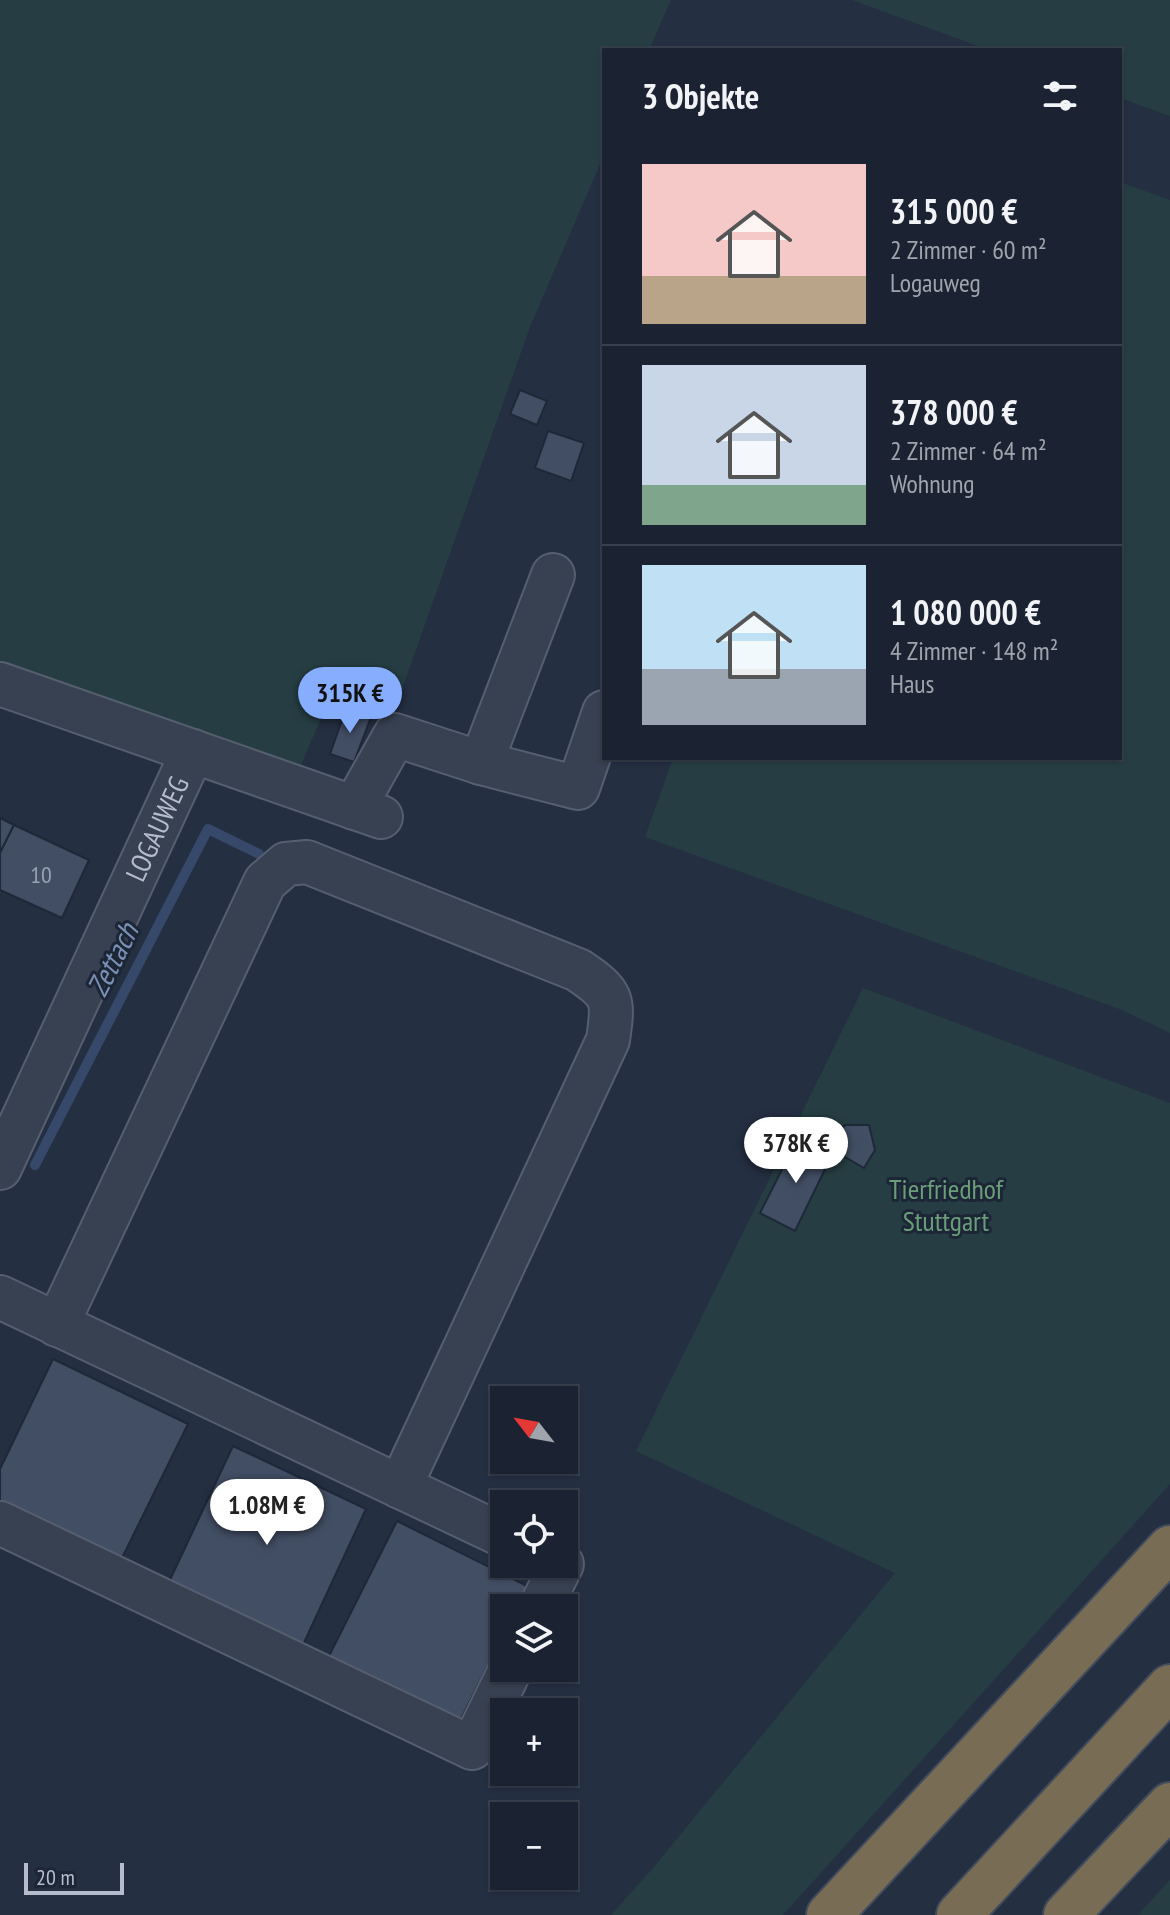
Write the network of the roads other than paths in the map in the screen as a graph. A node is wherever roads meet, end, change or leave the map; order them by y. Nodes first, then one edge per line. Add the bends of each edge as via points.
1 (553, 575) dead end
2 (0, 684) edge
3 (602, 718) edge
4 (193, 751) junction
5 (481, 763) junction
6 (0, 1168) edge
7 (0, 1297) edge
8 (57, 1325) junction
9 (400, 1487) junction
10 (0, 1523) edge
11 (490, 1529) edge
12 (1170, 1548) edge
13 (504, 1682) edge
14 (1170, 1687) edge
15 (1170, 1805) edge
16 (829, 1915) edge
17 (959, 1915) edge
18 (1066, 1915) edge

1 - 5 street
2 - 4 street, LOGAUWEG
3 - 5 street via 578,788
4 - 5 street, LOGAUWEG via 368,813 395,735
4 - 6 street, LOGAUWEG
7 - 8 street
8 - 9 street
8 - 9 street via 265,882 286,864 307,862 578,970 601,985 613,1006 608,1040
9 - 11 street
10 - 13 street via 472,1748
12 - 16 highway
14 - 17 highway
15 - 18 highway

